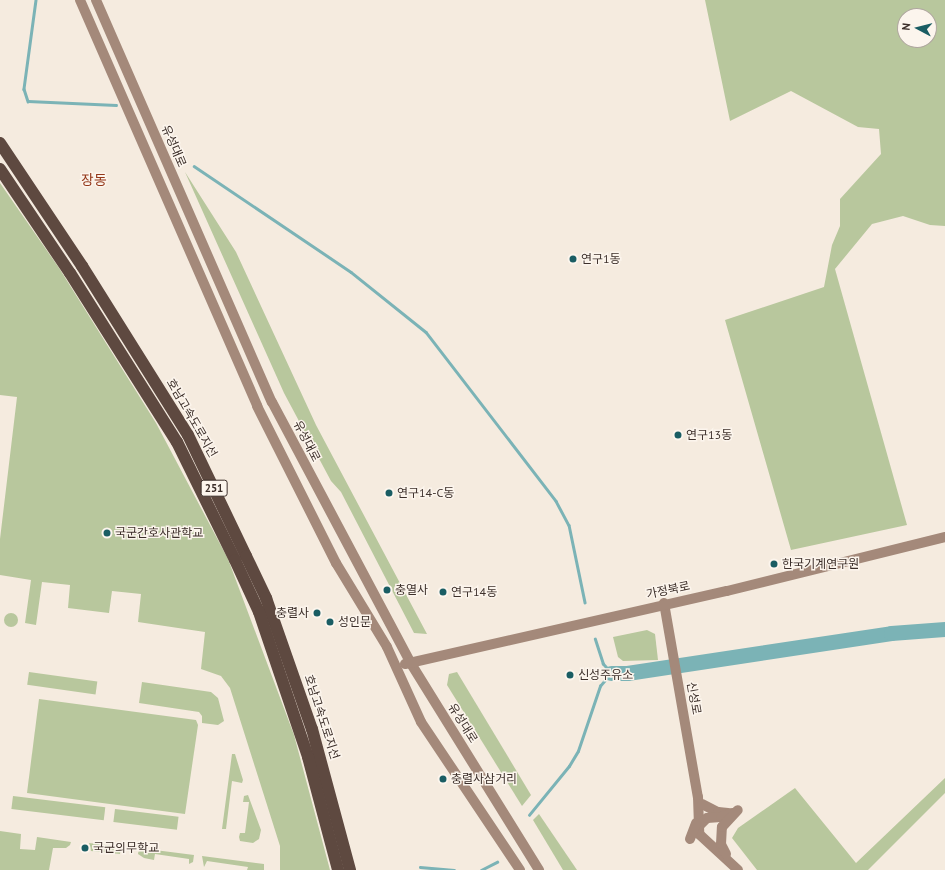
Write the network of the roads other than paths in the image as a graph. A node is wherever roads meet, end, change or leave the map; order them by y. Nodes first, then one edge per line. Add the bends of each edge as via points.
1 (80, 0) edge
2 (96, 0) edge
3 (0, 143) edge
4 (0, 169) edge
5 (945, 537) edge
6 (664, 603) junction
7 (410, 662) junction
8 (396, 666) junction
9 (699, 803) junction
10 (732, 814) junction
11 (713, 818) junction
12 (699, 826) junction
13 (722, 831) junction
14 (708, 841) junction
15 (724, 852) junction
16 (338, 870) edge
17 (350, 870) edge
18 (520, 870) edge
19 (539, 870) edge
20 (738, 870) edge

1 - 8 main road via 257,406 336,563
2 - 7 main road, 유성대로 via 272,402
3 - 17 highway, 호남고속도로지선 / 251 via 82,266 188,435 229,520 266,598 283,645 312,729
4 - 16 highway, 호남고속도로지선 / 251 via 70,273 177,442 235,560 259,612 306,750
5 - 6 main road, 가정북로 via 727,591
6 - 7 main road, 가정북로
6 - 9 main road, 신성로
7 - 8 main road, 가정북로
7 - 19 main road, 유성대로
8 - 18 main road via 421,722
9 - 10 main road via 718,812
9 - 11 main road
9 - 12 main road, 신성로
9 - 15 main road via 691,841
10 - 11 main road
10 - 13 main road
10 - 15 main road via 725,836
11 - 12 main road via 703,820
11 - 13 main road
12 - 14 main road via 699,834
13 - 14 main road via 715,841
13 - 15 main road
14 - 15 main road
15 - 20 main road

